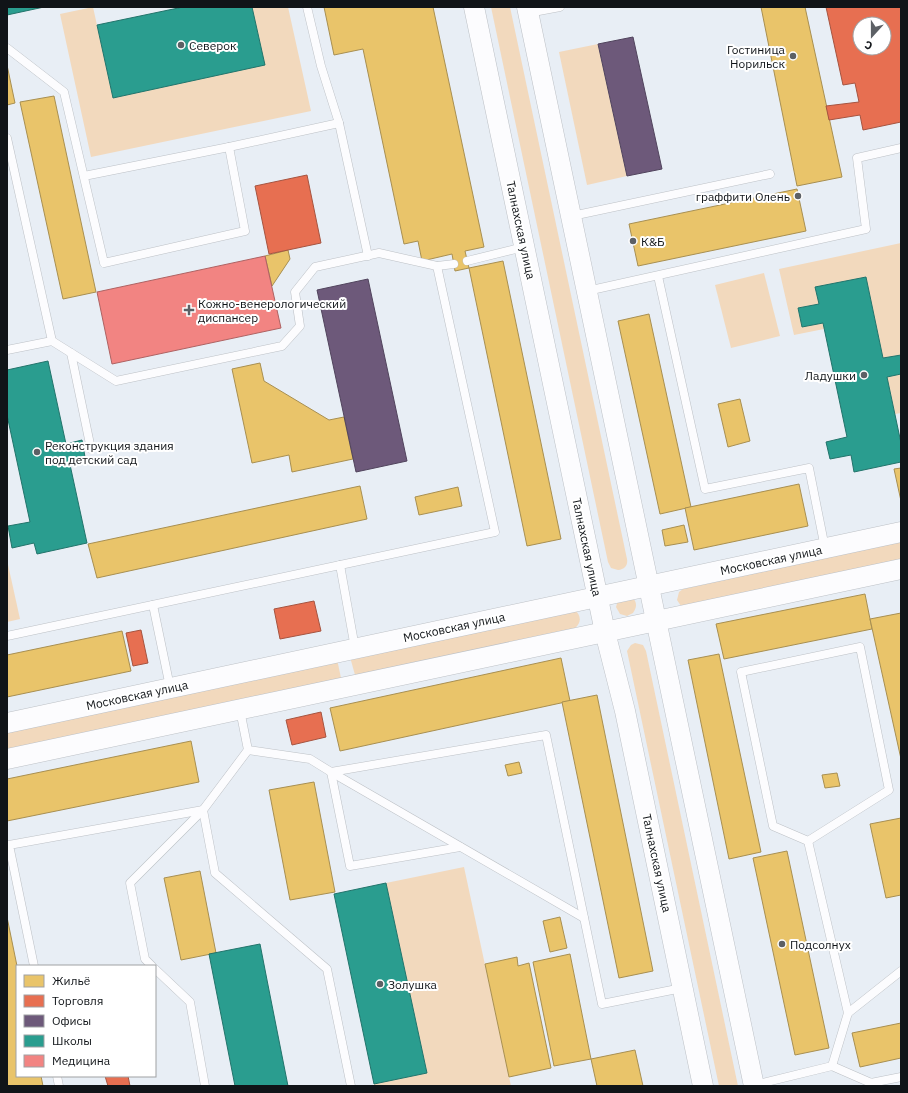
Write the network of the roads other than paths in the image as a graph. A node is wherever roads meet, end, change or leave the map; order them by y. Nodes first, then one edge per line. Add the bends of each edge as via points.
1 (308, 7) edge
2 (474, 7) edge
3 (560, 7) edge
4 (528, 10) edge
5 (7, 48) edge
6 (340, 123) junction
7 (7, 138) edge
8 (229, 148) junction
9 (901, 148) edge
10 (770, 174) dead end
11 (84, 176) junction
12 (571, 216) junction
13 (524, 247) junction
14 (368, 256) junction
15 (467, 261) dead end
16 (454, 264) dead end
17 (437, 266) junction
18 (658, 276) junction
19 (586, 291) junction
20 (52, 341) junction
21 (7, 350) edge
22 (71, 353) junction
23 (91, 449) dead end
24 (901, 532) edge
25 (825, 548) junction
26 (340, 565) junction
27 (901, 569) edge
28 (649, 586) junction
29 (598, 597) junction
30 (153, 605) junction
31 (656, 621) junction
32 (605, 632) junction
33 (7, 636) edge
34 (355, 648) junction
35 (170, 688) junction
36 (240, 710) junction
37 (7, 723) edge
38 (248, 750) junction
39 (7, 759) edge
40 (331, 772) junction
41 (203, 810) junction
42 (808, 841) junction
43 (460, 847) junction
44 (584, 918) junction
45 (34, 965) edge
46 (151, 965) edge
47 (156, 970) edge
48 (901, 971) edge
49 (683, 988) junction
50 (848, 1014) junction
51 (832, 1066) junction
52 (901, 1077) edge
53 (871, 1085) edge
54 (205, 1086) edge
55 (351, 1086) edge
56 (703, 1086) edge
57 (754, 1086) edge

1 - 6 lane via 320,66
2 - 13 street, Талнахская улица
3 - 4 lane
4 - 12 street
5 - 11 lane via 64,92
6 - 8 lane
6 - 14 lane
7 - 20 lane
8 - 11 lane
8 - 11 lane via 246,230 104,263
9 - 18 lane via 857,158 866,229
10 - 12 lane
12 - 19 street
13 - 15 lane
13 - 29 street, Талнахская улица
14 - 17 lane via 380,253
14 - 22 lane via 315,267 295,292 300,326 282,346 116,380
16 - 17 lane
17 - 26 lane via 495,532
18 - 19 lane
18 - 25 lane via 705,489 809,468
19 - 28 street
20 - 21 lane
20 - 22 lane
22 - 23 lane
24 - 25 street, Московская улица
25 - 28 street, Московская улица
26 - 30 lane
26 - 34 lane
27 - 31 street
28 - 29 street, Московская улица
28 - 31 street
29 - 32 street, Талнахская улица
29 - 34 street, Московская улица
30 - 33 lane
30 - 35 lane
31 - 32 street
31 - 57 street
32 - 36 street
32 - 49 street, Талнахская улица via 626,711
34 - 35 street, Московская улица
35 - 37 street, Московская улица
36 - 38 lane
36 - 39 street
38 - 40 lane via 310,759
38 - 41 lane
40 - 43 lane
40 - 43 lane via 350,866
40 - 44 lane via 546,735
41 - 45 lane via 9,845
41 - 46 lane via 130,883 145,960
41 - 55 lane via 215,873 327,969
42 - 42 lane via 773,826 741,672 860,647 889,790
42 - 50 lane
43 - 44 lane
44 - 49 lane via 602,1004
47 - 54 lane via 190,1002
48 - 50 lane
49 - 56 street, Талнахская улица
50 - 51 lane
51 - 53 lane
51 - 57 lane
52 - 53 lane

